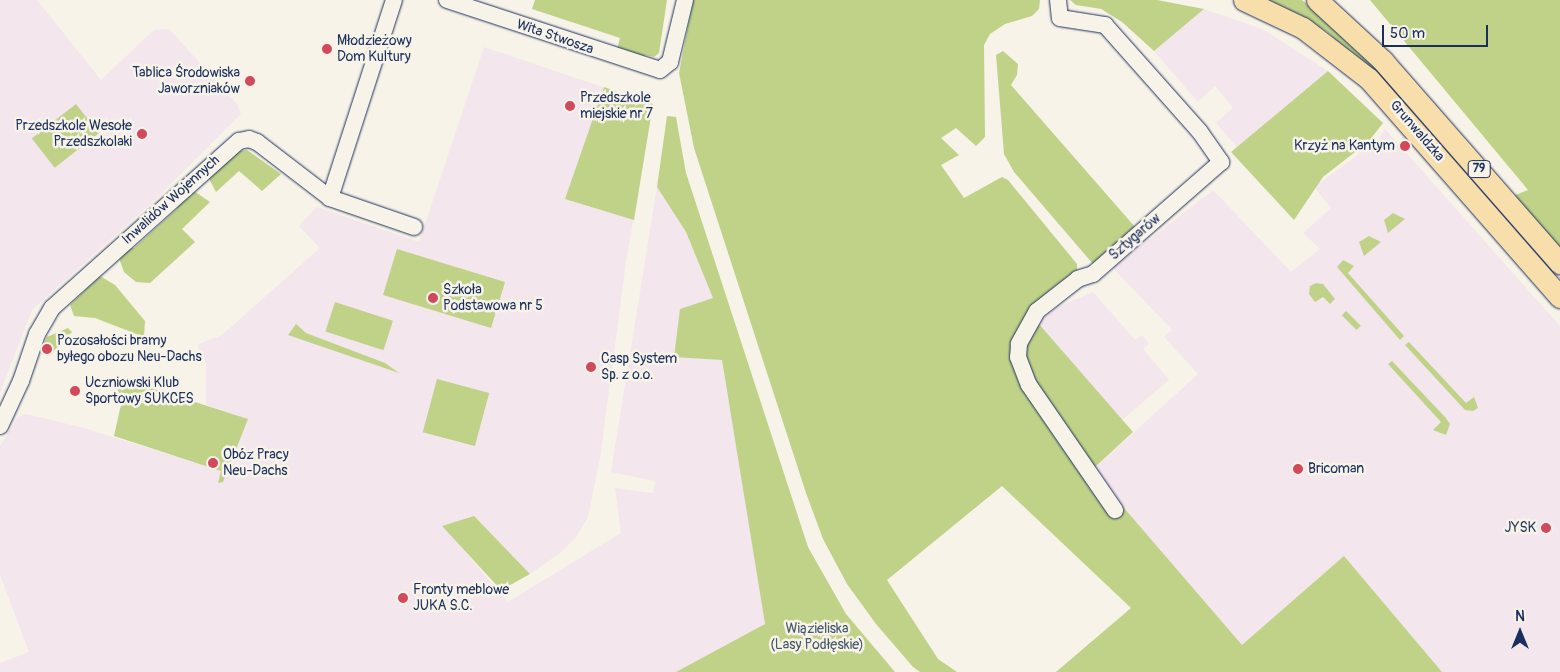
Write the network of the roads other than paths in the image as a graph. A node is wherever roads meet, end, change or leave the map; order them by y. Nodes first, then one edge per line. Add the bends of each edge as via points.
1 (394, 0) edge
2 (447, 0) edge
3 (1058, 0) edge
4 (1244, 0) edge
5 (1316, 0) edge
6 (681, 4) edge
7 (330, 198) junction
8 (414, 227) dead end
9 (1560, 263) edge
10 (1560, 297) edge
11 (0, 426) edge
12 (1115, 510) dead end

1 - 7 street
2 - 6 street, Wita Stwosza via 646,67 664,69 670,62
3 - 12 street, Sztygarów via 1060,18 1105,25 1200,132 1221,162 1093,274 1078,279 1037,311 1019,344 1018,357 1029,385
4 - 10 main road, Grunwaldzka / 79 via 1303,28 1369,79
5 - 9 main road, Grunwaldzka / 79 via 1383,61
7 - 8 street, Inwalidów Wojennych
7 - 11 street, Inwalidów Wojennych via 257,142 249,139 230,146 50,310

